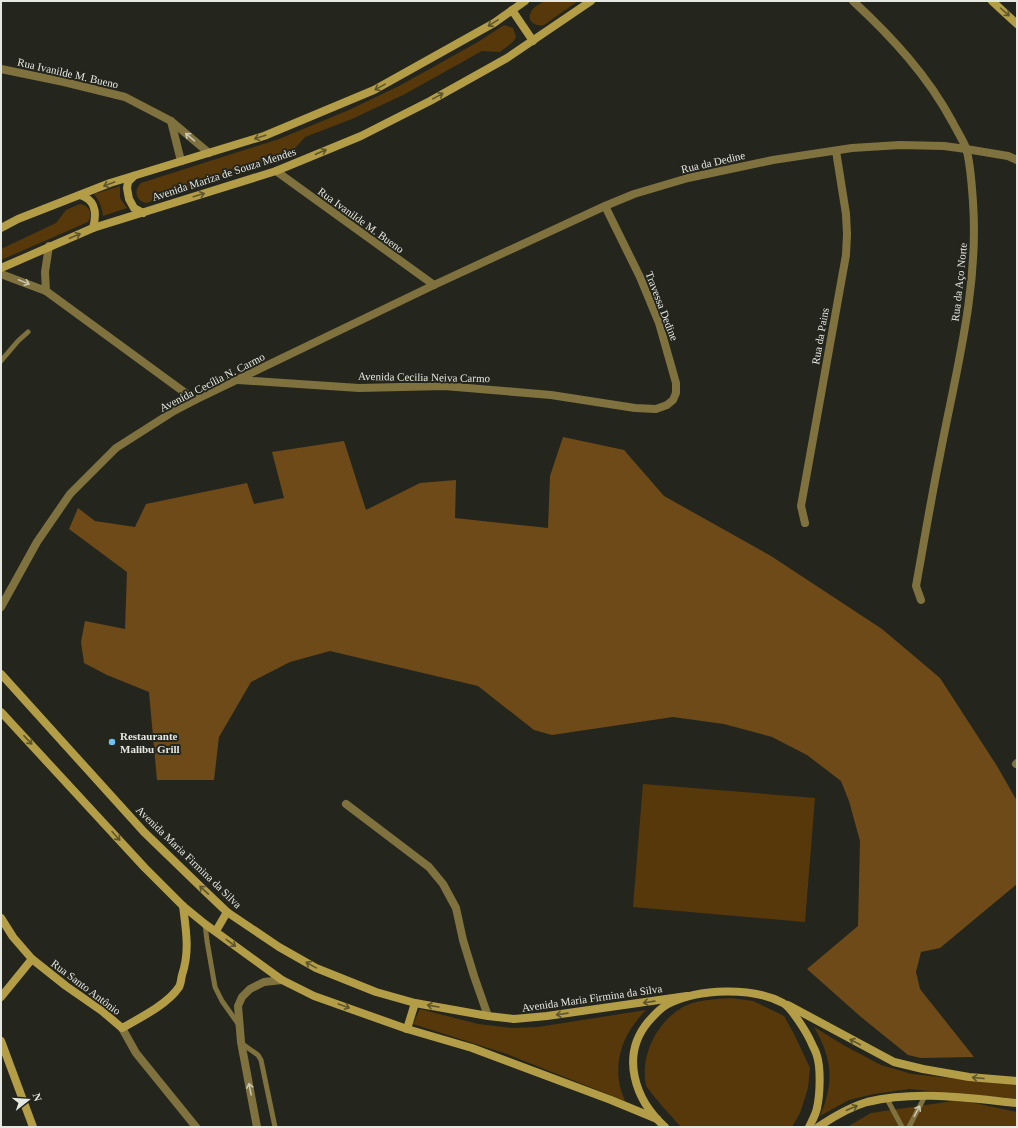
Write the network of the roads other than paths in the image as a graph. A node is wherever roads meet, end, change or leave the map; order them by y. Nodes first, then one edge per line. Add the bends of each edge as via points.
1 (525, 1) edge
2 (591, 1) edge
3 (853, 1) edge
4 (992, 1) edge
5 (512, 10) junction
6 (1017, 24) edge
7 (533, 41) junction
8 (1, 69) edge
9 (172, 121) junction
10 (966, 148) junction
11 (836, 151) junction
12 (209, 153) junction
13 (1017, 160) edge
14 (181, 161) junction
15 (276, 171) junction
16 (134, 176) junction
17 (80, 195) junction
18 (604, 206) junction
19 (144, 213) junction
20 (1, 228) edge
21 (93, 228) junction
22 (49, 246) junction
23 (1, 268) edge
24 (1, 274) edge
25 (434, 285) junction
26 (46, 291) junction
27 (28, 332) dead end
28 (1, 361) edge
29 (238, 380) junction
30 (195, 400) junction
31 (656, 409) joint
32 (804, 523) dead end
33 (921, 600) dead end
34 (1, 607) edge
35 (1, 674) edge
36 (1, 712) edge
37 (346, 804) dead end
38 (183, 906) junction
39 (227, 912) junction
40 (1, 918) edge
41 (205, 924) junction
42 (216, 931) junction
43 (32, 959) junction
44 (282, 980) junction
45 (687, 996) junction
46 (1, 997) edge
47 (415, 1003) junction
48 (784, 1004) junction
49 (488, 1016) junction
50 (239, 1026) junction
51 (122, 1028) junction
52 (407, 1029) junction
53 (1, 1041) edge
54 (241, 1042) junction
55 (1017, 1081) edge
56 (926, 1096) junction
57 (887, 1099) junction
58 (1017, 1103) edge
59 (657, 1119) junction
60 (33, 1127) edge
61 (196, 1127) edge
62 (256, 1127) edge
63 (274, 1127) edge
64 (665, 1127) edge
65 (809, 1127) edge
66 (818, 1127) edge
67 (902, 1127) edge
68 (909, 1127) edge

1 - 5 main road
2 - 7 main road, Avenida Mariza de Souza Mendes
3 - 10 street, Rua da Aço Norte via 898,45 922,74 943,105
4 -> 6 main road
5 - 7 main road
5 -> 12 main road via 494,23 374,90 264,136
15 -> 7 main road, Avenida Mariza de Souza Mendes via 361,136 416,108
8 - 9 street, Rua Ivanilde M. Bueno via 125,97
12 -> 9 street, Rua Ivanilde M. Bueno
9 - 14 street
10 - 11 street, Rua da Dedine via 900,145
10 - 13 street, Rua da Dedine
10 - 33 street, Rua da Aço Norte via 975,230 971,286 963,341 916,586
11 - 18 street, Rua da Dedine via 773,160 688,178
11 - 32 street, Rua da Pains via 846,214 846,255 801,506
12 - 14 main road
14 - 16 main road
19 -> 15 main road, Avenida Mariza de Souza Mendes
15 - 25 street, Rua Ivanilde M. Bueno
16 -> 17 main road
16 - 19 main road via 128,182 129,199 134,208
17 - 20 main road
17 - 21 main road via 90,200 95,210
18 - 25 street, Rua da Dedine
18 - 31 street, Travessa Dedine via 654,310 676,383 673,400
19 - 21 main road, Avenida Mariza de Souza Mendes
22 -> 21 main road, Avenida Mariza de Souza Mendes
22 - 23 main road, Avenida Mariza de Souza Mendes
22 - 26 street via 45,272
24 -> 26 street
25 - 29 street, Avenida Cecília N. Carmo
26 - 30 street
27 - 28 lane
29 - 30 street, Avenida Cecília N. Carmo
29 - 31 street, Avenida Cecilia Neiva Carmo via 359,388 444,386 503,390
30 - 34 street, Avenida Cecília N. Carmo via 116,448 70,494 37,542
39 -> 35 main road, Avenida Maria Firmina da Silva via 144,832
36 -> 38 main road
37 - 49 street via 430,867 443,884 456,908
38 - 41 main road
38 - 51 main road, Rua Santo Antônio via 187,948 186,964 179,986 165,1001
39 - 42 main road
47 -> 39 main road, Avenida Maria Firmina da Silva via 376,992 316,968
40 - 43 main road, Rua Santo Antônio
41 - 42 main road
41 - 50 lane via 215,988
42 -> 44 main road
43 - 46 main road
43 - 51 main road, Rua Santo Antônio
44 - 50 street via 264,982 250,989 242,997 238,1006
44 -> 52 main road via 314,996
45 - 48 main road via 727,991 752,992
45 -> 49 main road, Avenida Maria Firmina da Silva via 547,1016 514,1019
45 - 59 main road via 667,1004 654,1014 640,1031 634,1054 634,1075 642,1098
49 -> 47 main road, Avenida Maria Firmina da Silva
47 - 52 main road
55 -> 48 main road via 969,1077 894,1062
48 - 65 main road via 807,1032 818,1057 820,1090 817,1109
50 - 54 street
51 - 61 street via 136,1053
52 - 59 main road via 472,1048
53 - 60 main road
62 -> 54 street
54 - 63 lane via 261,1060
56 - 57 main road
56 - 58 main road
68 -> 56 lane
66 -> 57 main road via 835,1116 866,1103
57 - 67 lane
59 - 64 main road

